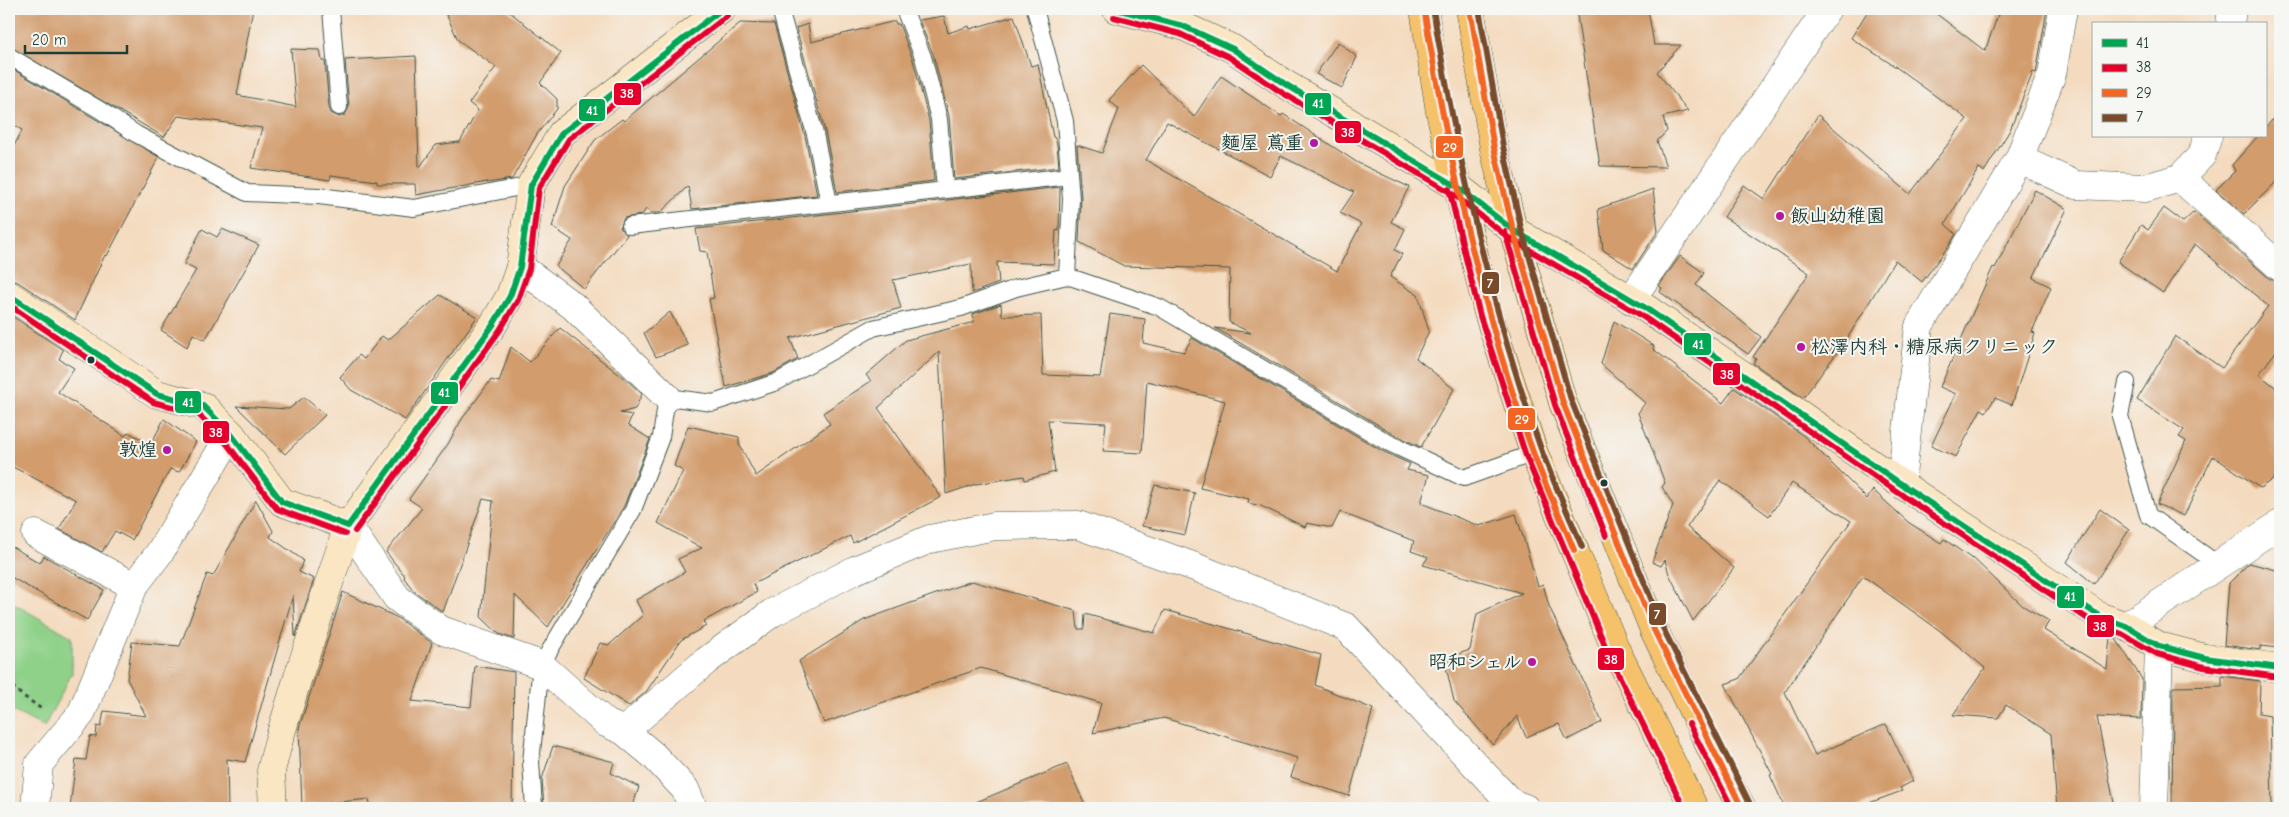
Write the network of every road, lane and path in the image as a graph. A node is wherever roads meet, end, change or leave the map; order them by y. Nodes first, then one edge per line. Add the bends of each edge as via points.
1 (330, 9) edge
2 (722, 9) edge
3 (780, 9) edge
4 (904, 9) edge
5 (1035, 9) edge
6 (1116, 9) edge
7 (1424, 9) edge
8 (1470, 9) edge
9 (1827, 9) edge
10 (2063, 9) edge
11 (2232, 9) edge
12 (2230, 22) edge
13 (9, 56) edge
14 (339, 107) dead end
15 (2207, 138) edge
16 (2019, 159) junction
17 (1069, 176) junction
18 (2180, 178) junction
19 (530, 185) junction
20 (1458, 187) junction
21 (945, 190) junction
22 (829, 203) junction
23 (630, 226) dead end
24 (1513, 230) junction
25 (520, 267) junction
26 (2280, 267) edge
27 (1067, 276) junction
28 (9, 295) edge
29 (1631, 300) junction
30 (2127, 382) dead end
31 (667, 397) junction
32 (231, 434) junction
33 (1534, 453) junction
34 (1901, 484) junction
35 (2280, 524) edge
36 (348, 526) junction
37 (36, 534) dead end
38 (2219, 565) junction
39 (134, 586) junction
40 (2126, 626) junction
41 (2159, 646) junction
42 (541, 666) junction
43 (2280, 668) edge
44 (9, 679) edge
45 (70, 728) junction
46 (624, 731) junction
47 (35, 808) edge
48 (273, 808) edge
49 (534, 808) edge
50 (693, 808) edge
51 (1525, 808) edge
52 (1694, 808) edge
53 (1742, 808) edge
54 (2154, 808) edge

1 - 14 lane
2 - 19 street via 562,133
3 - 22 lane via 815,134
4 - 21 lane via 922,57 938,119
5 - 17 lane via 1065,121
6 - 20 street via 1182,26 1233,49 1285,84
7 - 20 highway via 1440,112
8 - 24 highway via 1494,148
9 - 29 street
10 - 16 street via 2052,74
11 - 12 street
13 - 19 lane via 136,134 247,193 319,196 414,208
15 - 18 street via 2202,155
16 - 18 street via 2076,185 2145,188
16 - 34 street via 1918,326
17 - 21 lane
17 - 27 lane
18 - 26 street
19 - 25 street
20 - 24 street
20 - 33 highway via 1488,313
21 - 22 lane
22 - 23 lane
24 - 29 street
24 - 53 highway via 1563,404 1654,630
25 - 31 street via 573,306
25 - 36 street via 510,296 493,325
27 - 31 lane via 1016,288 961,308 873,328 777,382 713,404
27 - 33 lane via 1160,307 1387,442 1464,478
28 - 32 street via 157,394 203,406
29 - 34 street
30 - 38 lane via 2120,416 2148,515
31 - 42 lane via 661,437 633,510
32 - 36 street via 282,502
32 - 39 street via 160,552
33 - 52 highway via 1616,650
34 - 40 street via 2053,587 2102,617
35 - 38 street
36 - 42 street via 397,598 441,630
36 - 48 street via 278,743 271,771
37 - 39 street
38 - 40 street
39 - 45 street via 81,714
40 - 41 street
41 - 43 street via 2205,658
41 - 54 street
42 - 46 street via 606,723
42 - 49 lane via 532,762
44 - 45 path via 15,690
45 - 47 street via 39,764
46 - 50 street via 653,755 685,789
46 - 51 street via 706,661 772,613 855,570 930,539 995,526 1078,525 1195,566 1346,628 1511,803

